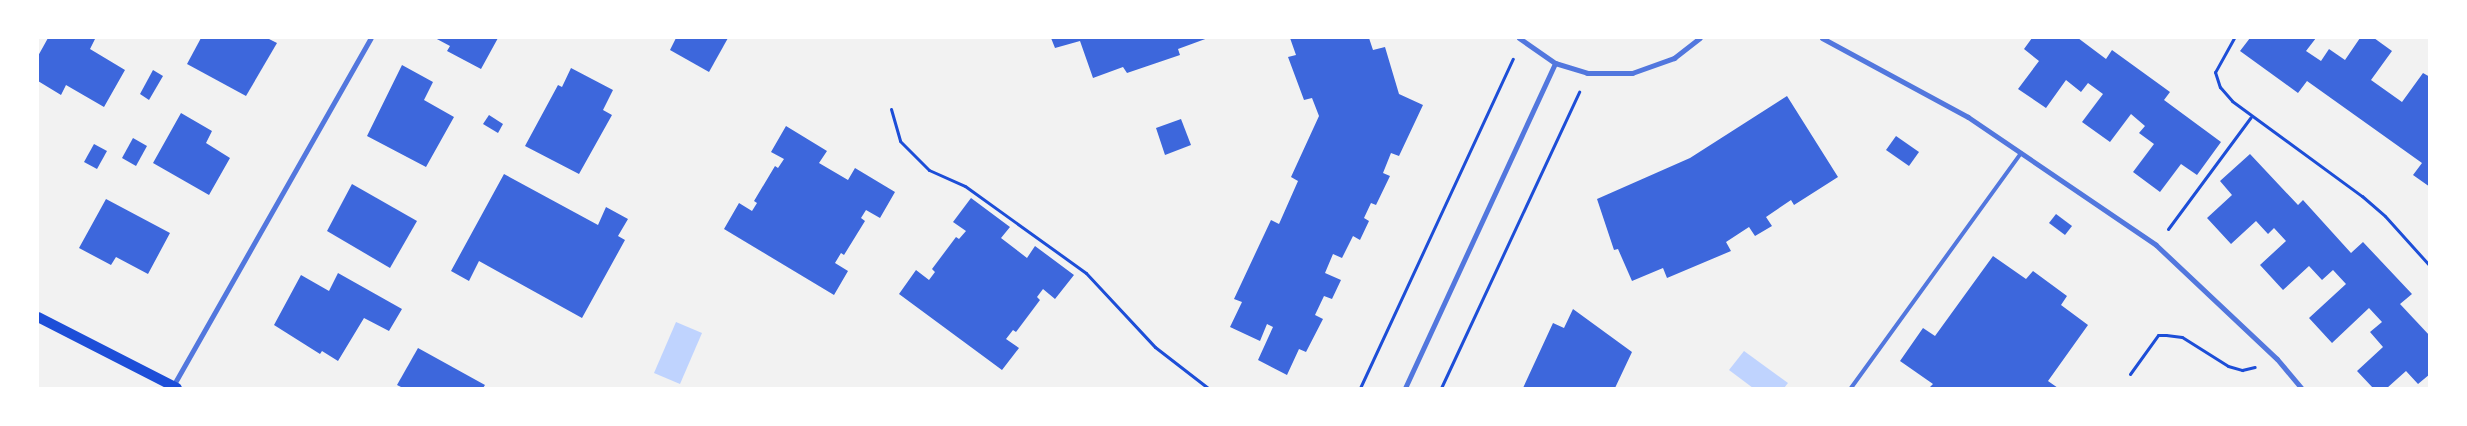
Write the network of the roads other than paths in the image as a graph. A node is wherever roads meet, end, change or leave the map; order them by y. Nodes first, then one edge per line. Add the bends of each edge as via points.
1 (371, 38) edge
2 (1700, 38) edge
3 (1822, 38) edge
4 (1520, 39) edge
5 (1555, 63) junction
6 (2021, 153) junction
7 (38, 317) edge
8 (175, 387) edge
9 (1405, 388) edge
10 (1850, 388) edge
11 (2301, 388) edge

1 - 8 street
2 - 5 street via 1674,58 1632,73 1587,73
3 - 6 street via 1968,117
4 - 5 street
5 - 9 street
6 - 10 lane
6 - 11 street via 2156,245 2277,359
7 - 8 main road

